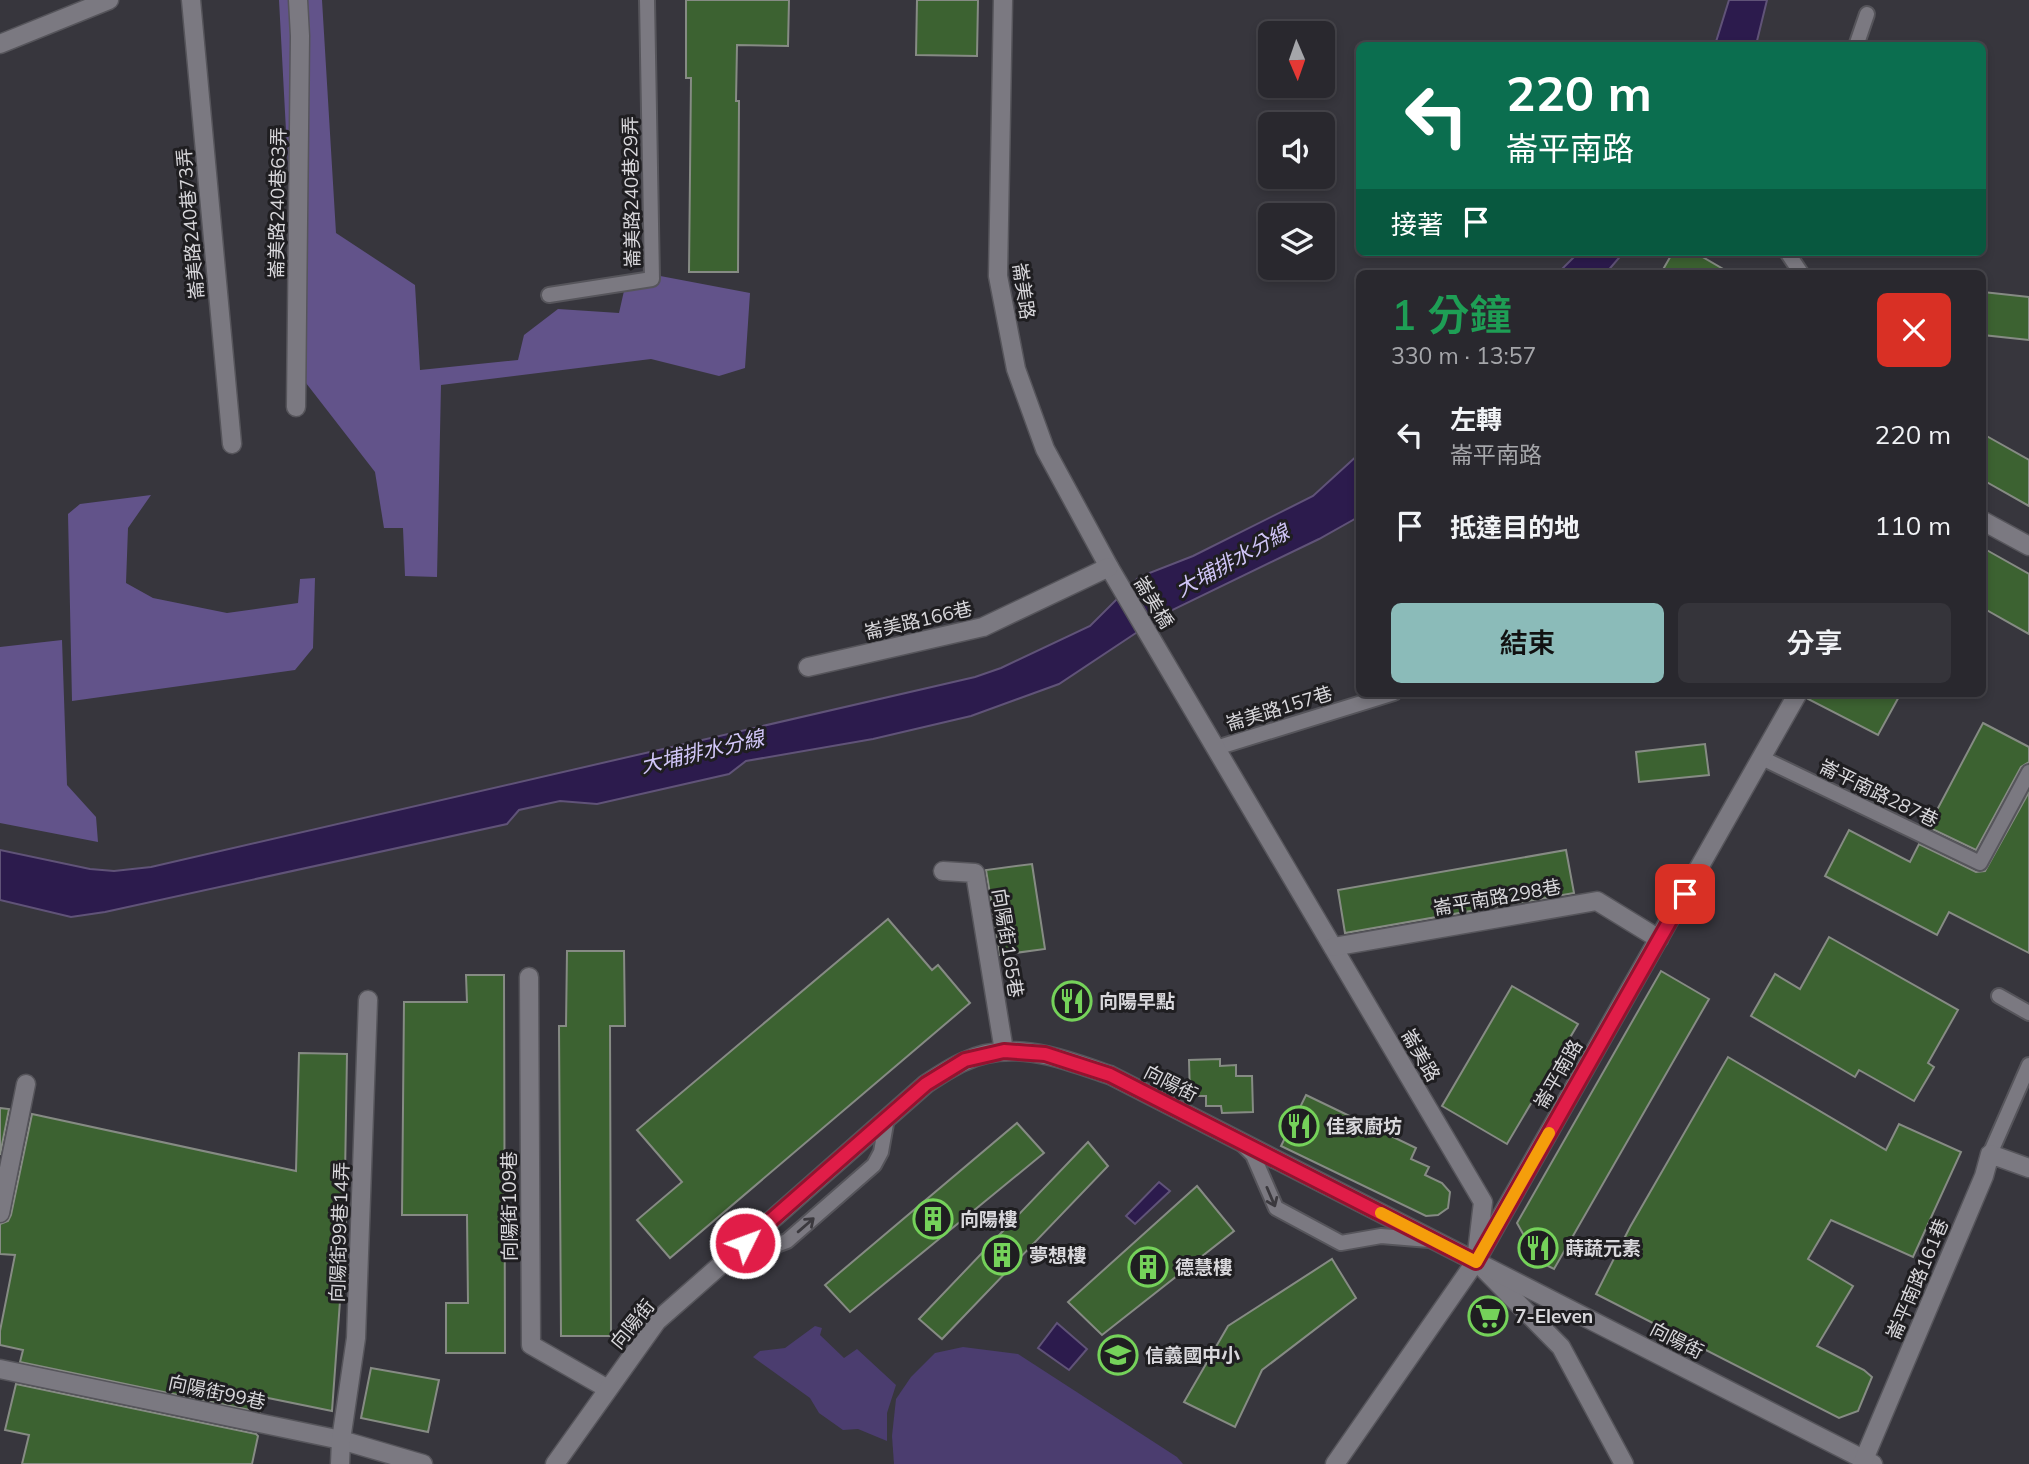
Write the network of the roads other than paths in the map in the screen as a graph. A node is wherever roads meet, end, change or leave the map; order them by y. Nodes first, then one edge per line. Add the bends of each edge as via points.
1 (109, 0) edge
2 (191, 0) edge
3 (298, 0) edge
4 (647, 0) edge
5 (1003, 0) edge
6 (1867, 14) dead end
7 (1857, 42) edge
8 (0, 44) edge
9 (549, 295) dead end
10 (296, 407) dead end
11 (232, 444) dead end
12 (1986, 524) edge
13 (2029, 546) edge
14 (1109, 567) junction
15 (1163, 659) joint
16 (808, 667) dead end
17 (1381, 697) edge
18 (1796, 697) edge
19 (1216, 748) junction
20 (1762, 758) junction
21 (2029, 772) edge
22 (943, 871) dead end
23 (1659, 939) junction
24 (1333, 947) junction
25 (528, 977) dead end
26 (1999, 996) dead end
27 (369, 1000) dead end
28 (2029, 1013) edge
29 (1004, 1051) junction
30 (2029, 1065) edge
31 (26, 1084) dead end
32 (887, 1118) junction
33 (1237, 1139) junction
34 (1990, 1154) junction
35 (2029, 1168) edge
36 (0, 1213) edge
37 (1435, 1241) junction
38 (745, 1243) junction
39 (1476, 1262) junction
40 (0, 1368) edge
41 (608, 1389) junction
42 (341, 1440) junction
43 (1866, 1462) edge
44 (340, 1464) edge
45 (423, 1464) edge
46 (555, 1464) edge
47 (1335, 1464) edge
48 (1624, 1464) edge

1 - 8 street
2 - 11 street, 崙美路240巷73弄
3 - 10 street, 崙美路240巷63弄
4 - 9 lane, 崙美路240巷29弄 via 652,279
5 - 14 street, 崙美路 via 998,276 1016,369 1045,450
6 - 7 lane
12 - 13 street
14 - 15 street, 崙美橋
14 - 16 street, 崙美路166巷 via 983,627
15 - 19 street, 崙美路
17 - 19 lane, 崙美路157巷
18 - 20 street, 崙平南路
19 - 24 street, 崙美路
20 - 21 lane, 崙平南路287巷 via 1980,863
20 - 23 street, 崙平南路
22 - 29 street, 向陽街165巷 via 975,873
23 - 24 street, 崙平南路298巷 via 1597,901
23 - 39 street, 崙平南路
24 - 39 street, 崙美路 via 1483,1202
25 - 41 street, 向陽街109巷 via 531,1345
26 - 28 lane
27 - 42 street, 向陽街99巷14弄 via 356,1338
29 - 32 street, 向陽街 via 965,1060 926,1084
29 - 33 street, 向陽街 via 1045,1054 1110,1075
30 - 34 lane
31 - 36 street
32 - 38 street, 向陽街
38 -> 32 lane via 771,1247 787,1241 874,1165
33 - 37 street, 向陽街
33 -> 37 lane via 1253,1155 1276,1208 1341,1243 1381,1236
34 - 35 street
34 - 43 street, 崙平南路161巷
37 - 39 street, 向陽街
38 - 41 street, 向陽街 via 657,1321
39 - 43 street, 向陽街
39 - 47 street, 崙平南路
39 - 48 street via 1561,1347
40 - 42 street, 向陽街99巷
41 - 46 street, 向陽街
42 - 44 street, 向陽街99巷14弄
42 - 45 street, 向陽街99巷

